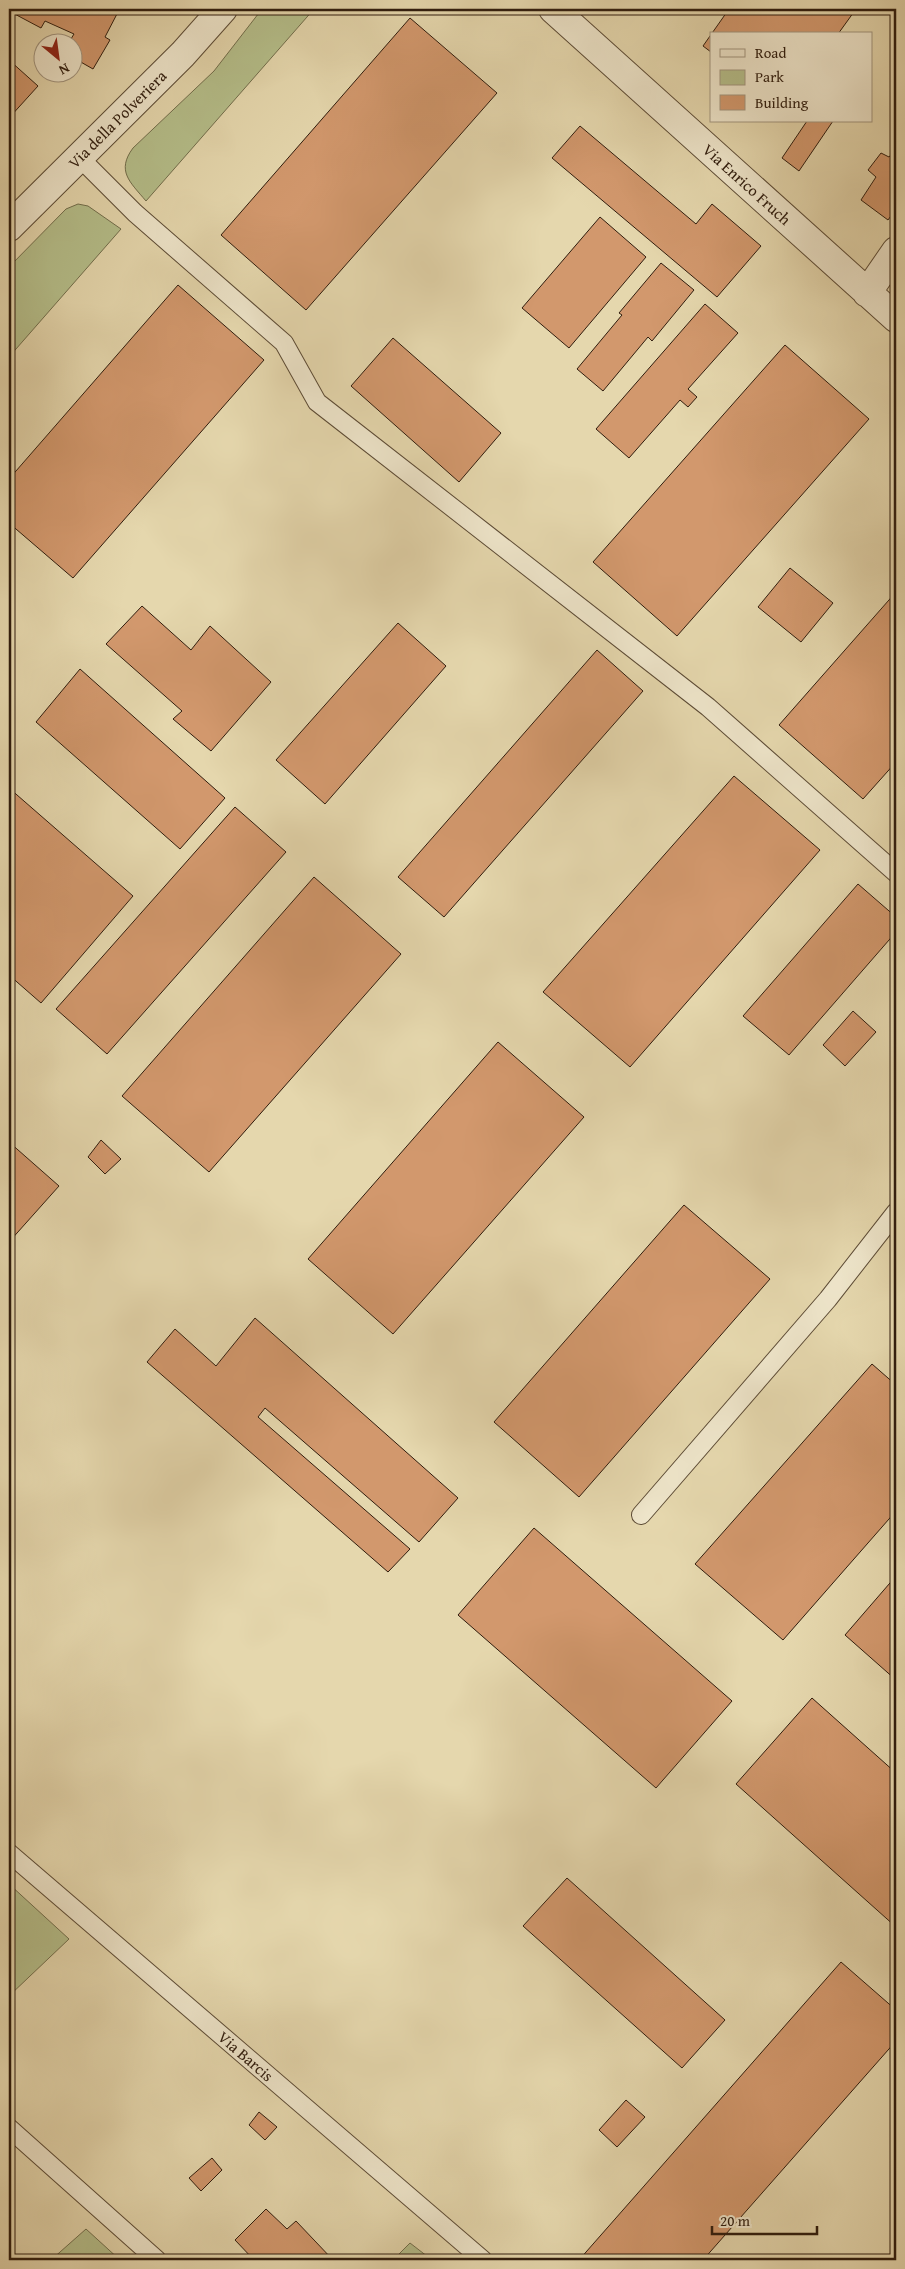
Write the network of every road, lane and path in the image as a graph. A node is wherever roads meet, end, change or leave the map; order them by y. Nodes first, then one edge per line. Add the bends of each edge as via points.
1 (223, 9) edge
2 (553, 9) edge
3 (79, 157) junction
4 (9, 227) edge
5 (896, 252) edge
6 (867, 293) junction
7 (896, 318) edge
8 (896, 874) edge
9 (896, 1212) edge
10 (641, 1514) dead end
11 (9, 1853) edge
12 (9, 2129) edge
13 (157, 2260) edge
14 (483, 2260) edge

1 - 3 street, Via della Polveriera via 183,54
2 - 6 street, Via Enrico Fruch
3 - 4 street, Via della Polveriera
3 - 8 lane via 135,213 284,343 317,402 708,707
5 - 6 street
6 - 7 street, Via Enrico Fruch
9 - 10 lane via 828,1299
11 - 14 lane, Via Barcis
12 - 13 lane

